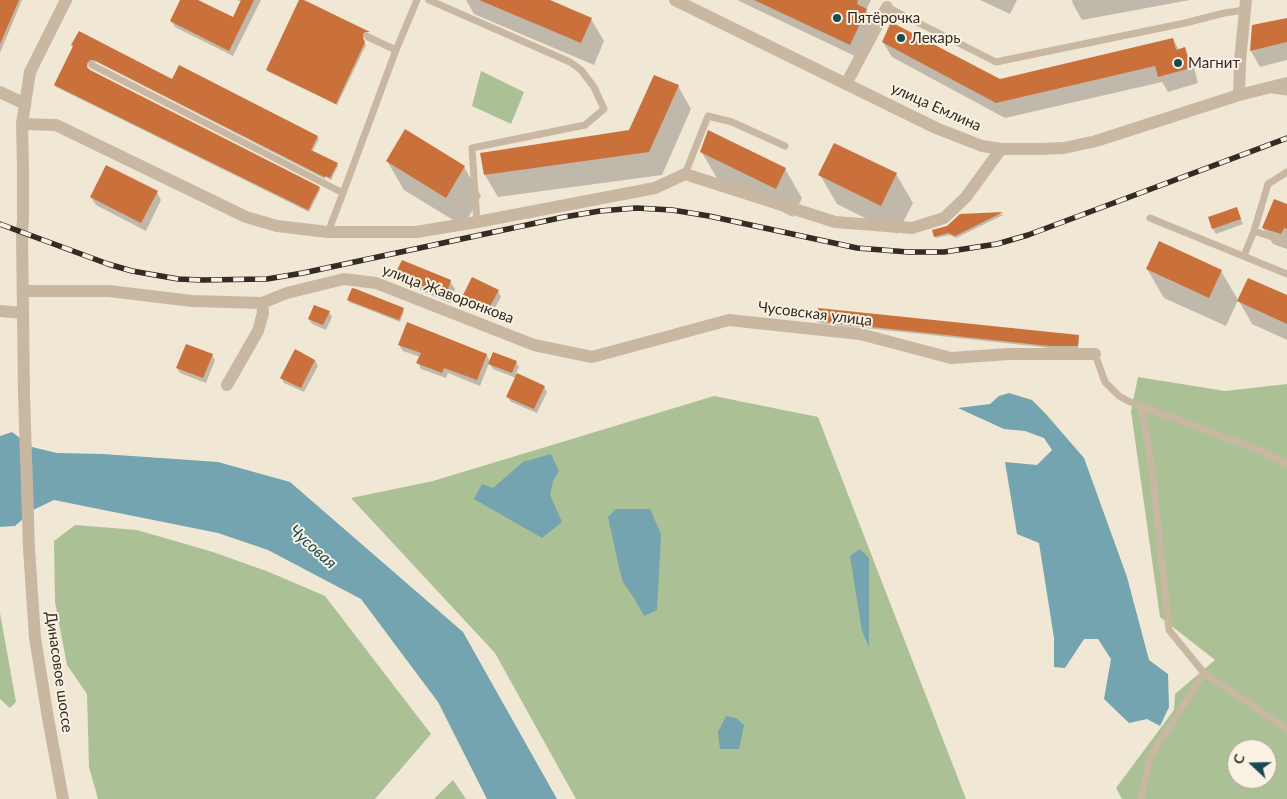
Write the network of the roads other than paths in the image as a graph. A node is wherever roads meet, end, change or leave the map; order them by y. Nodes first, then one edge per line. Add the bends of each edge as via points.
1 (66, 0) edge
2 (417, 0) edge
3 (429, 0) edge
4 (674, 0) edge
5 (1246, 5) edge
6 (887, 7) joint
7 (368, 36) dead end
8 (396, 50) junction
9 (92, 65) dead end
10 (1287, 83) edge
11 (846, 84) junction
12 (1262, 88) junction
13 (0, 92) edge
14 (1287, 92) edge
15 (1239, 95) junction
16 (25, 104) junction
17 (22, 124) junction
18 (785, 146) dead end
19 (1001, 149) junction
20 (1287, 172) edge
21 (685, 174) junction
22 (344, 192) junction
23 (1150, 218) dead end
24 (477, 222) junction
25 (1254, 231) junction
26 (328, 232) junction
27 (1287, 242) edge
28 (1244, 256) junction
29 (1287, 274) edge
30 (23, 291) junction
31 (262, 303) junction
32 (0, 312) edge
33 (23, 313) junction
34 (1095, 354) joint
35 (592, 357) joint
36 (227, 385) dead end
37 (1141, 405) junction
38 (1287, 464) edge
39 (1204, 674) junction
40 (1287, 729) edge
41 (63, 799) edge
42 (1141, 799) edge

1 - 16 street, Динасовое шоссе via 30,72
2 - 8 lane
3 - 24 lane via 570,62 594,86 604,108 585,125 472,148
4 - 11 street, улица Емлина
5 - 6 lane via 1185,23 996,62
5 - 15 street
6 - 11 street
7 - 8 lane
8 - 22 lane
9 - 22 lane
10 - 12 street, улица Емлина
11 - 19 street, улица Емлина via 936,128 982,146
12 - 14 lane
12 - 15 street, улица Емлина
13 - 16 street
15 - 19 street, улица Емлина via 1096,141 1064,148
16 - 17 street, Динасовое шоссе
17 - 26 street via 56,125 246,217 277,226
17 - 30 street, Динасовое шоссе
18 - 21 lane via 732,122 708,116
19 - 21 street via 966,197 944,218 912,228 835,222
20 - 25 lane via 1268,184
21 - 24 street via 655,188
22 - 26 lane
23 - 28 lane
24 - 26 street via 416,232
25 - 27 lane
25 - 28 lane
28 - 29 lane
30 - 31 street, улица Жаворонкова via 109,291 192,302
30 - 33 street, Динасовое шоссе
31 - 35 street, улица Жаворонкова via 287,293 344,279 376,283 534,345
31 - 36 street via 258,331
32 - 33 street
33 - 41 street, Динасовое шоссе via 29,548 35,638
34 - 35 street, Чусовская улица via 952,358 860,334 729,320
34 - 37 lane via 1105,382 1118,396
37 - 38 lane
37 - 39 lane via 1152,468 1169,630
39 - 40 lane
39 - 42 lane via 1150,757

